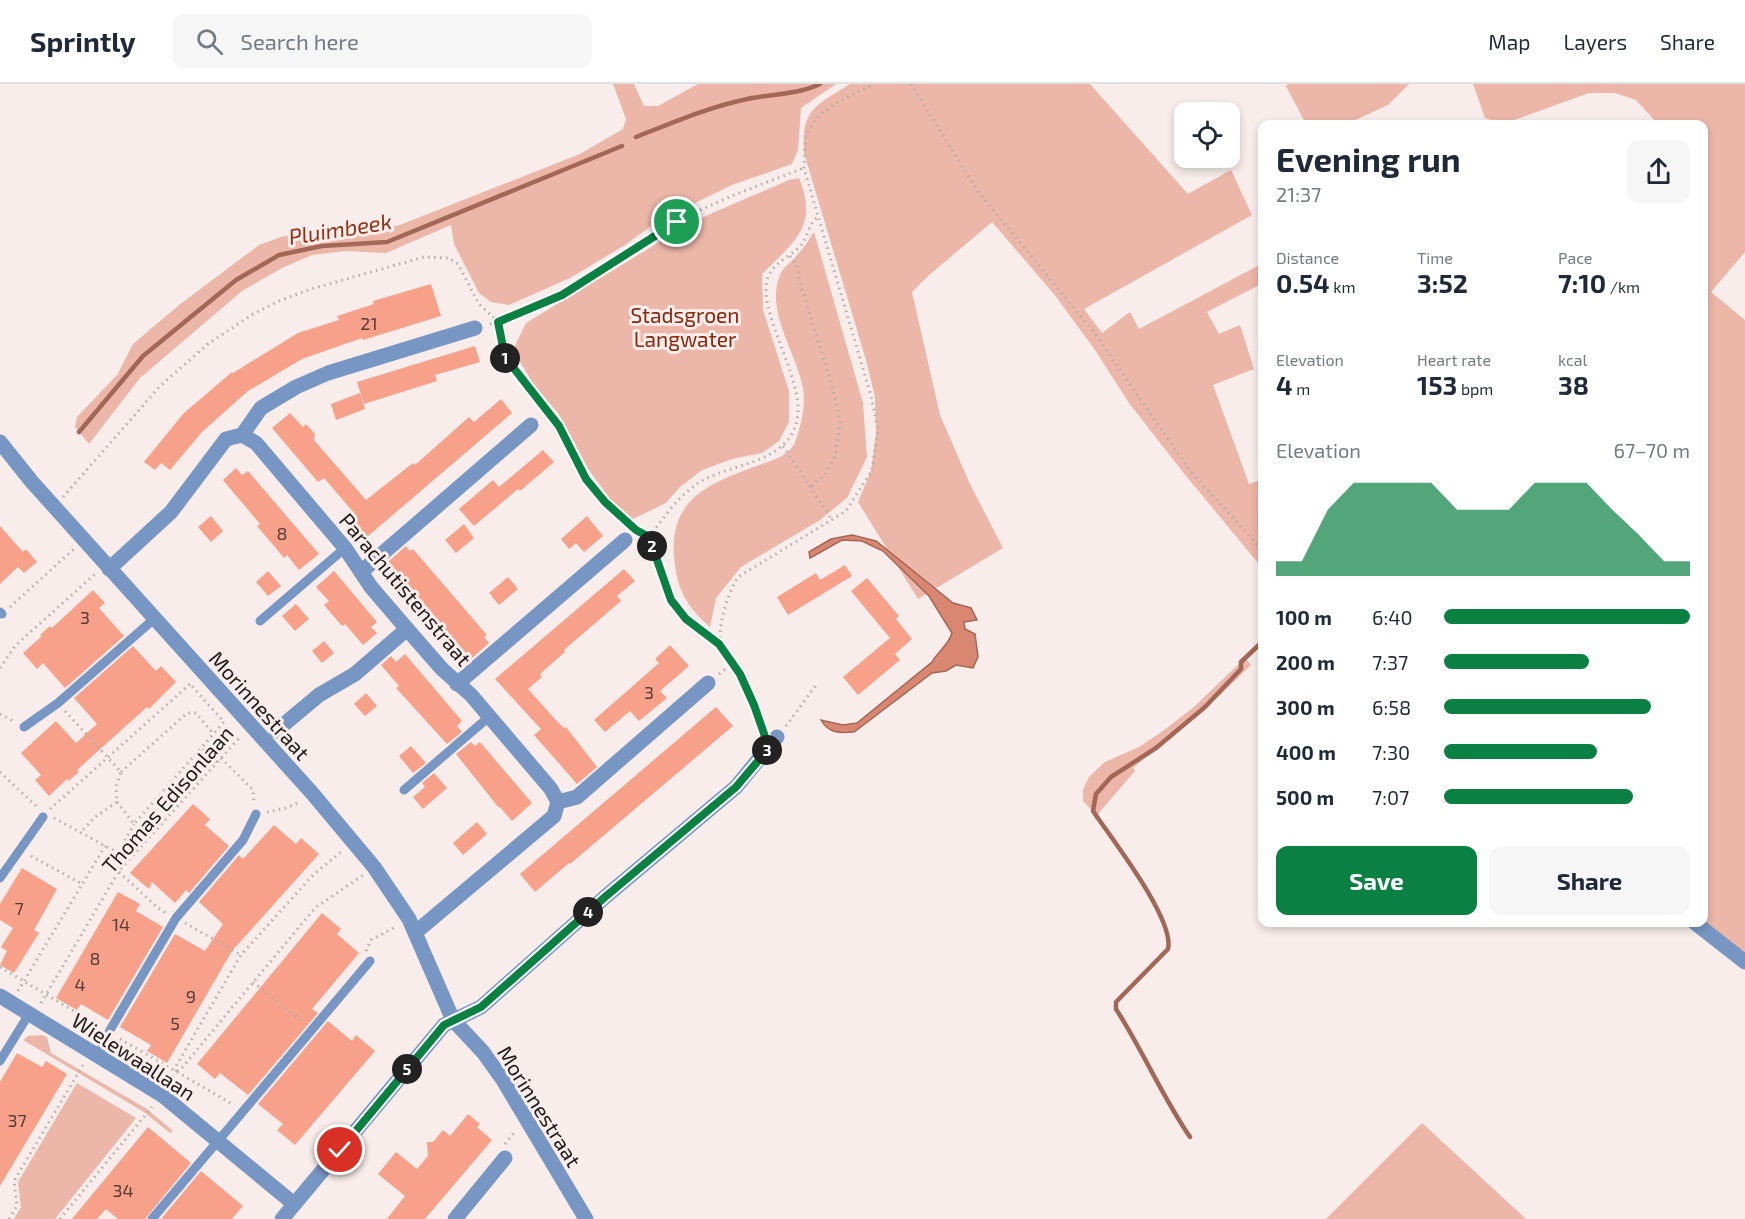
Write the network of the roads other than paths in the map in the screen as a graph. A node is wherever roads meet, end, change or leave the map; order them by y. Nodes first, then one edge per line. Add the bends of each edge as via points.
1 (475, 328) dead end
2 (531, 425) dead end
3 (242, 435) junction
4 (0, 442) edge
5 (625, 540) dead end
6 (345, 548) junction
7 (107, 567) junction
8 (361, 572) junction
9 (154, 619) junction
10 (260, 621) dead end
11 (407, 629) junction
12 (708, 683) dead end
13 (457, 684) junction
14 (490, 716) junction
15 (24, 727) dead end
16 (276, 731) dead end
17 (773, 742) road end
18 (405, 790) dead end
19 (558, 802) junction
20 (43, 812) road end
21 (256, 814) road end
22 (0, 878) edge
23 (413, 926) junction
24 (1700, 927) edge
25 (370, 961) road end
26 (1745, 962) edge
27 (5, 1000) edge
28 (31, 1015) junction
29 (453, 1020) junction
30 (94, 1053) junction
31 (0, 1060) edge
32 (217, 1140) junction
33 (506, 1158) road end
34 (294, 1204) junction
35 (152, 1219) edge
36 (282, 1219) edge
37 (455, 1219) edge
38 (585, 1219) edge

1 - 3 street via 328,373 296,387 261,408
2 - 8 street
3 - 6 street, Parachutistenstraat via 256,443
3 - 7 street via 226,440 171,512
4 - 7 street, Morinnestraat
5 - 13 street
6 - 8 street, Parachutistenstraat
6 - 10 lane
7 - 9 street, Morinnestraat
8 - 11 street, Parachutistenstraat
9 - 15 lane via 58,703
9 - 23 street, Morinnestraat via 312,793 374,867
11 - 13 street, Parachutistenstraat
11 - 16 street via 355,674 319,695
12 - 19 street via 577,797
13 - 14 street, Parachutistenstraat
14 - 18 lane
14 - 19 street, Parachutistenstraat
17 - 29 street via 736,787 481,1007
19 - 23 street via 554,816
20 - 22 lane
21 - 30 lane via 243,840 176,918
23 - 29 street, Morinnestraat
24 - 26 street
25 - 32 lane
27 - 28 street, Wielewaallaan
28 - 30 street, Wielewaallaan
28 - 31 lane
29 - 34 street via 444,1025
29 - 38 street, Morinnestraat via 496,1071
30 - 32 street, Wielewaallaan via 162,1095
32 - 34 street, Wielewaallaan
32 - 35 lane
33 - 37 street
34 - 36 street

